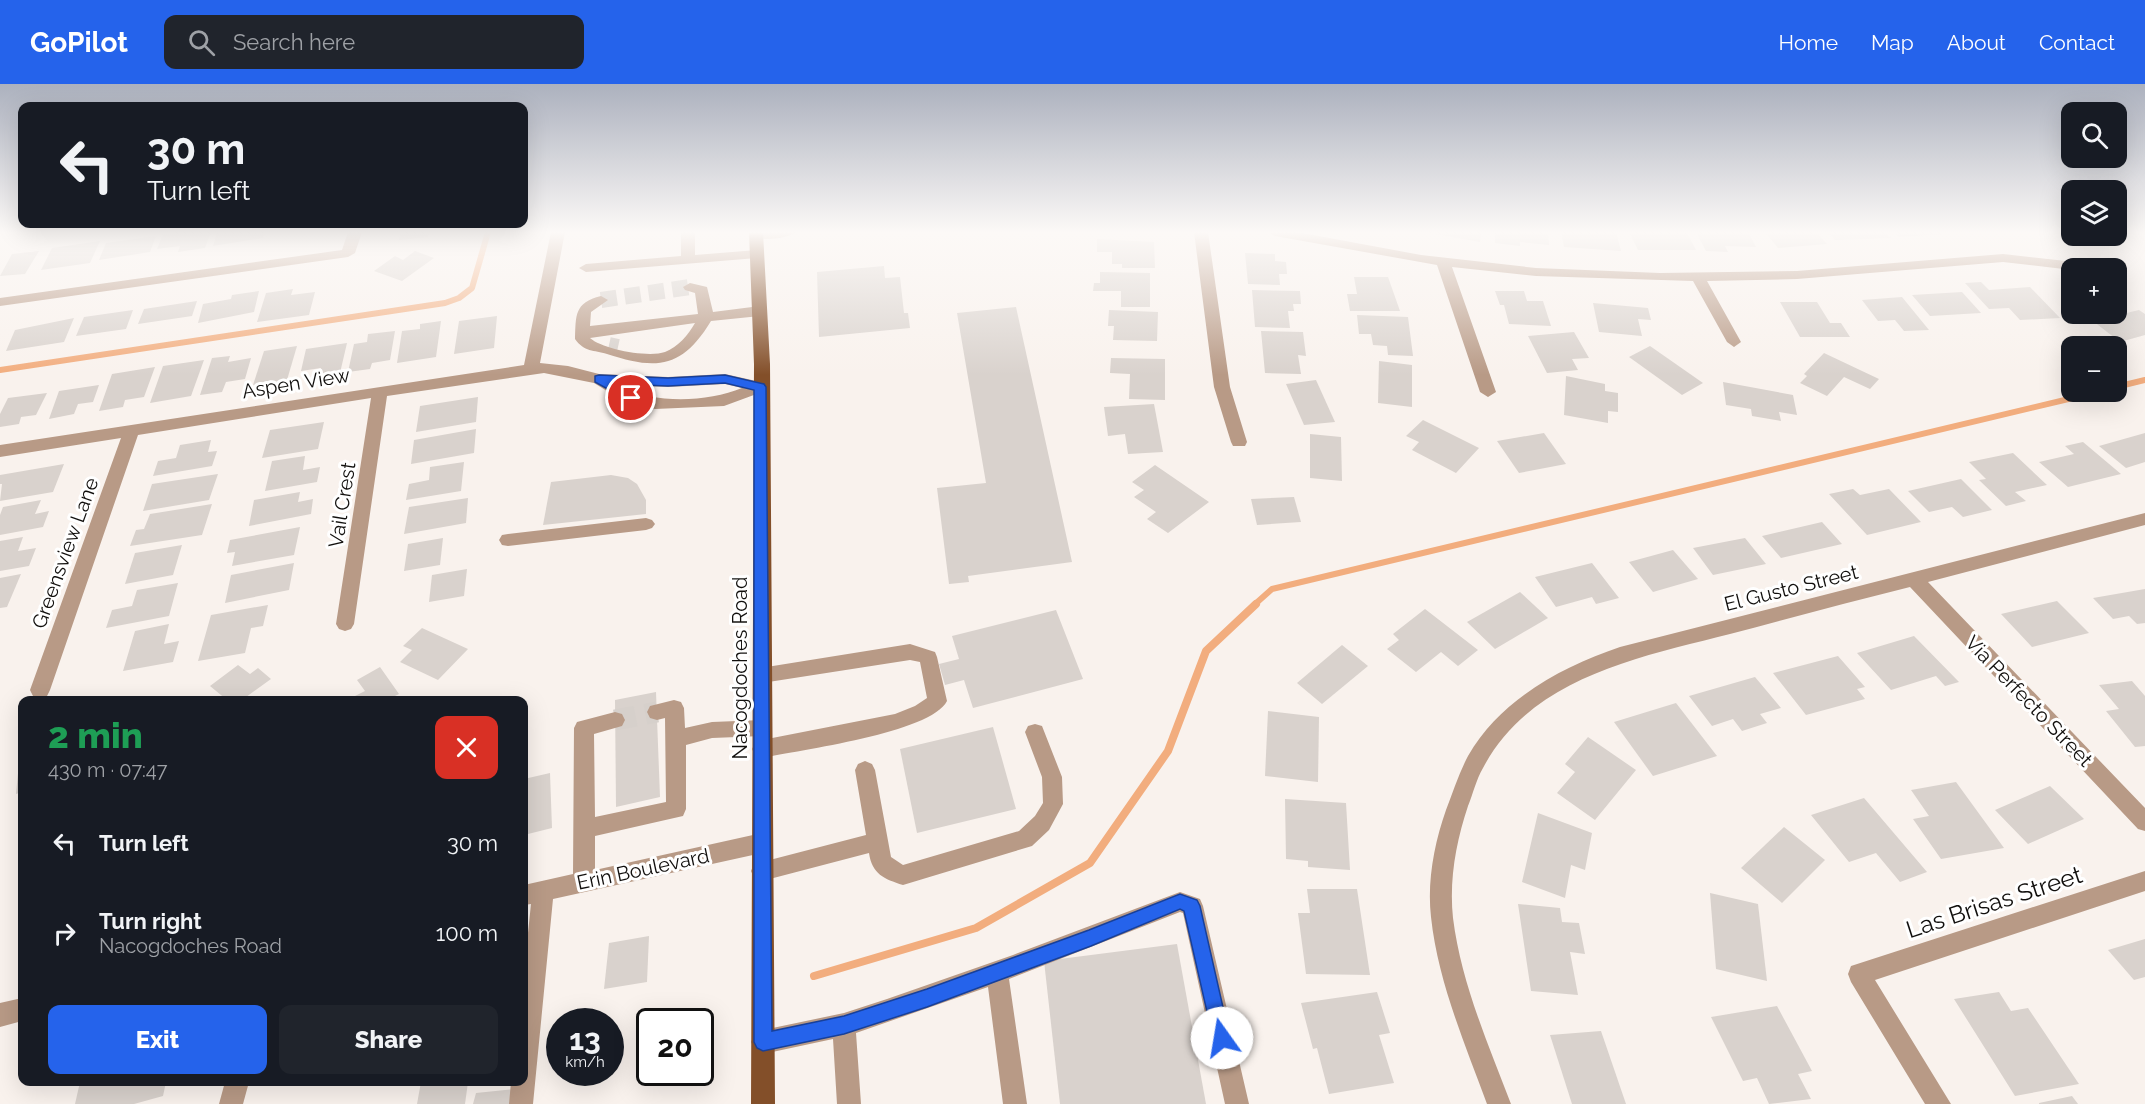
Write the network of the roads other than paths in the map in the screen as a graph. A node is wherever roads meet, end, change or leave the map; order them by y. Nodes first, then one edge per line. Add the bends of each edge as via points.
1 (159, 280) edge
2 (549, 280) edge
3 (759, 280) edge
4 (1207, 280) edge
5 (1449, 280) edge
6 (1699, 280) edge
7 (690, 287) dead end
8 (601, 300) tunnel mouth
9 (0, 302) edge
10 (760, 311) junction
11 (706, 317) junction
12 (584, 338) junction
13 (1734, 342) dead end
14 (531, 369) junction
15 (599, 379) junction
16 (760, 387) junction
17 (380, 391) junction
18 (1488, 392) dead end
19 (132, 430) junction
20 (1239, 442) dead end
21 (0, 451) edge
22 (2145, 519) edge
23 (646, 524) dead end
24 (508, 540) dead end
25 (1914, 579) junction
26 (345, 624) dead end
27 (762, 675) junction
28 (40, 690) dead end
29 (666, 710) dead end
30 (615, 720) tunnel mouth
31 (762, 728) junction
32 (1035, 732) dead end
33 (676, 739) junction
34 (762, 749) junction
35 (865, 770) dead end
36 (2145, 822) edge
37 (585, 829) junction
38 (878, 841) junction
39 (762, 843) junction
40 (762, 871) junction
41 (2145, 881) edge
42 (584, 882) junction
43 (533, 893) edge
44 (997, 972) junction
45 (528, 986) edge
46 (18, 1011) edge
47 (0, 1015) edge
48 (844, 1025) junction
49 (763, 1042) junction
50 (236, 1086) edge
51 (522, 1086) edge
52 (231, 1104) edge
53 (521, 1104) edge
54 (763, 1104) edge
55 (849, 1104) edge
56 (1015, 1104) edge
57 (1237, 1104) edge
58 (1499, 1104) edge
59 (1939, 1104) edge

1 - 9 street
2 - 14 street
3 - 10 main road, Nacogdoches Road
4 - 20 street via 1222,387
5 - 18 street
6 - 13 street
7 - 11 street via 702,290
8 - 12 street via 586,307 582,316
10 - 11 street
10 - 16 main road, Nacogdoches Road
11 - 12 street
11 - 12 street via 682,350 658,359 640,358 628,350 612,349
14 - 15 street, Aspen View via 568,370
14 - 17 street, Aspen View
15 - 16 street, Aspen View via 725,379
15 - 16 street, Aspen View via 631,398 655,404 724,401
16 - 27 main road, Nacogdoches Road
17 - 19 street, Aspen View
17 - 26 street, Vail Crest
19 - 21 street, Aspen View
19 - 28 street, Greensview Lane
22 - 25 street, El Gusto Street
23 - 24 street
25 - 36 street, Via Perfecto Street
25 - 58 street, El Gusto Street via 1588,666 1559,681 1507,720 1478,757 1450,831 1441,894 1444,931 1462,1004
27 - 31 main road, Nacogdoches Road
27 - 34 street via 910,652 928,657 938,701 896,722
29 - 33 street
30 - 37 street via 584,728
31 - 33 street via 712,730
31 - 34 main road, Nacogdoches Road
32 - 38 street via 1052,777 1053,804 1042,823 1025,839 903,875 890,871 881,861
33 - 37 street via 676,809
34 - 39 main road, Nacogdoches Road
35 - 38 street
37 - 42 street
38 - 40 street
39 - 40 main road, Nacogdoches Road
39 - 42 street, Erin Boulevard
40 - 49 main road, Nacogdoches Road
41 - 59 street, Las Brisas Street via 1859,974
42 - 43 street, Erin Boulevard
43 - 45 street
44 - 48 street
44 - 56 street
44 - 57 street via 1180,902 1187,903 1192,906
46 - 47 street
48 - 49 street
48 - 55 street
49 - 54 main road, Nacogdoches Road
50 - 52 street
51 - 53 street

